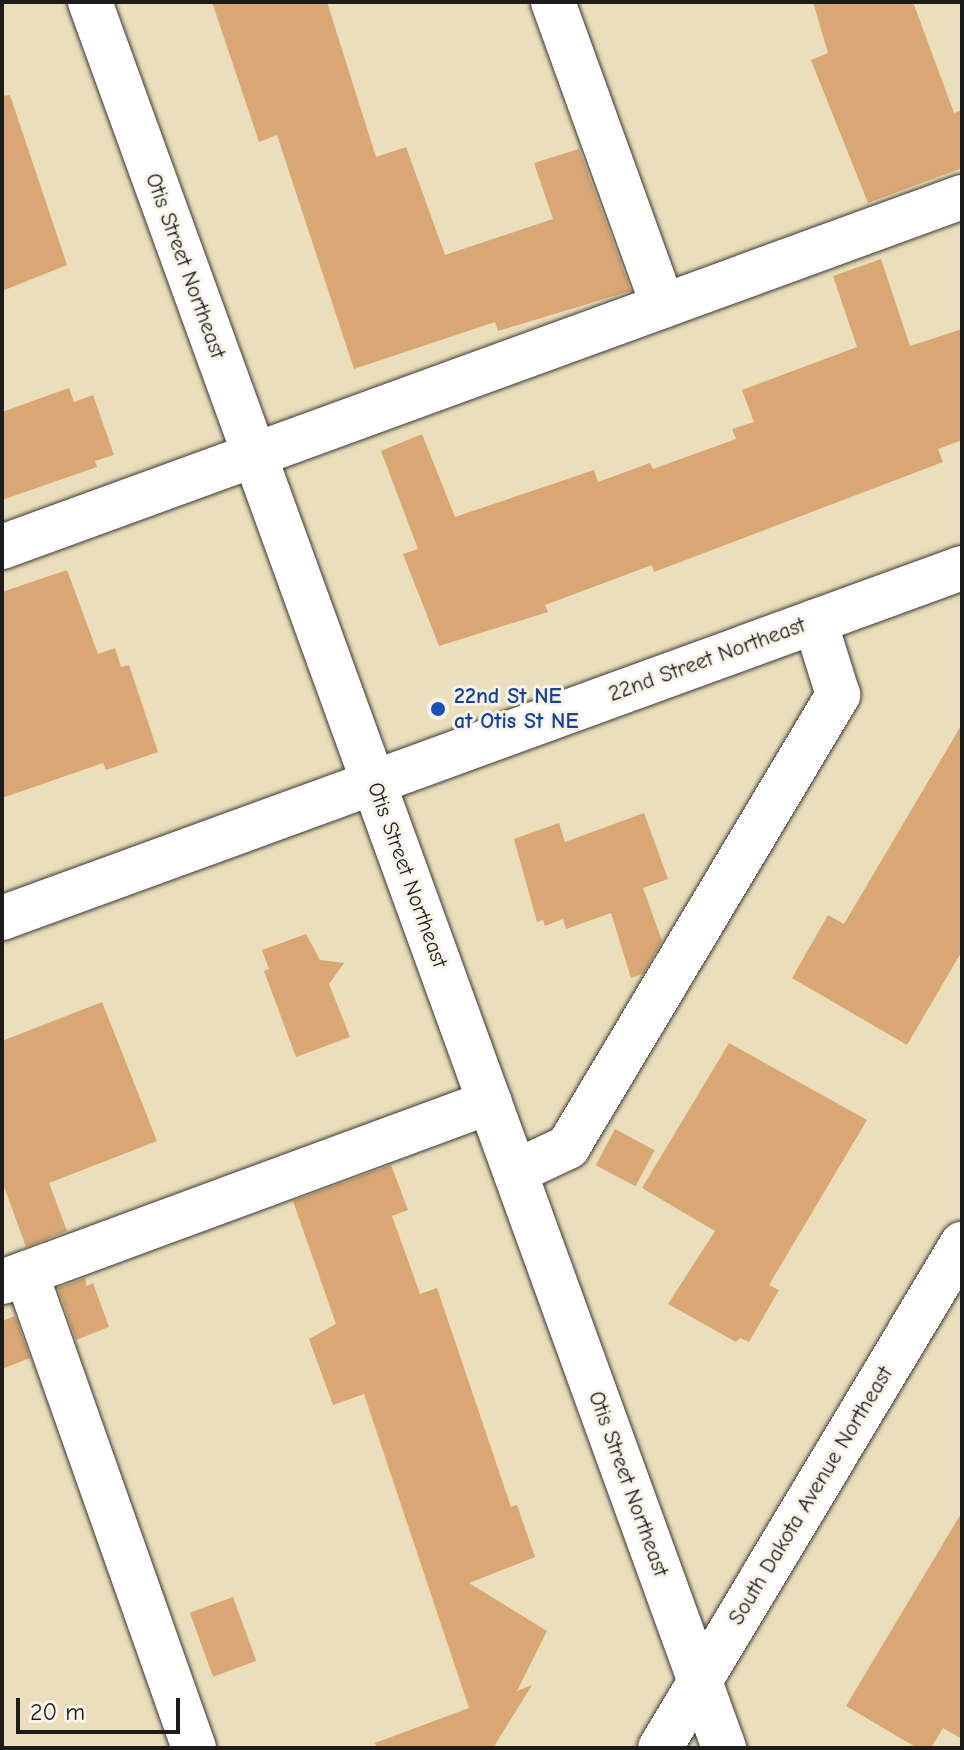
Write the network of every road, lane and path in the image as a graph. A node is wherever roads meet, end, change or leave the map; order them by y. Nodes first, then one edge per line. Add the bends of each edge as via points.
1 (90, 2) edge
2 (553, 2) edge
3 (962, 197) edge
4 (663, 306) junction
5 (253, 453) junction
6 (2, 547) edge
7 (962, 568) edge
8 (815, 621) junction
9 (374, 782) junction
10 (2, 918) edge
11 (490, 1102) junction
12 (515, 1172) junction
13 (962, 1244) edge
14 (14, 1278) edge
15 (700, 1682) junction
16 (194, 1748) edge
17 (660, 1748) edge
18 (724, 1748) edge

1 - 5 street, Otis Street Northeast
2 - 4 street
3 - 4 street
4 - 5 street
5 - 6 street
5 - 9 street, Otis Street Northeast
7 - 8 street, 22nd Street Northeast
8 - 9 street, 22nd Street Northeast
8 - 12 street via 838,695 568,1147
9 - 10 street, 22nd Street Northeast
9 - 11 street, Otis Street Northeast
11 - 12 street, Otis Street Northeast
11 - 14 street
12 - 15 street, Otis Street Northeast
13 - 15 street, South Dakota Avenue Northeast
14 - 16 street
15 - 17 street, South Dakota Avenue Northeast
15 - 18 street, Otis Street Northeast

